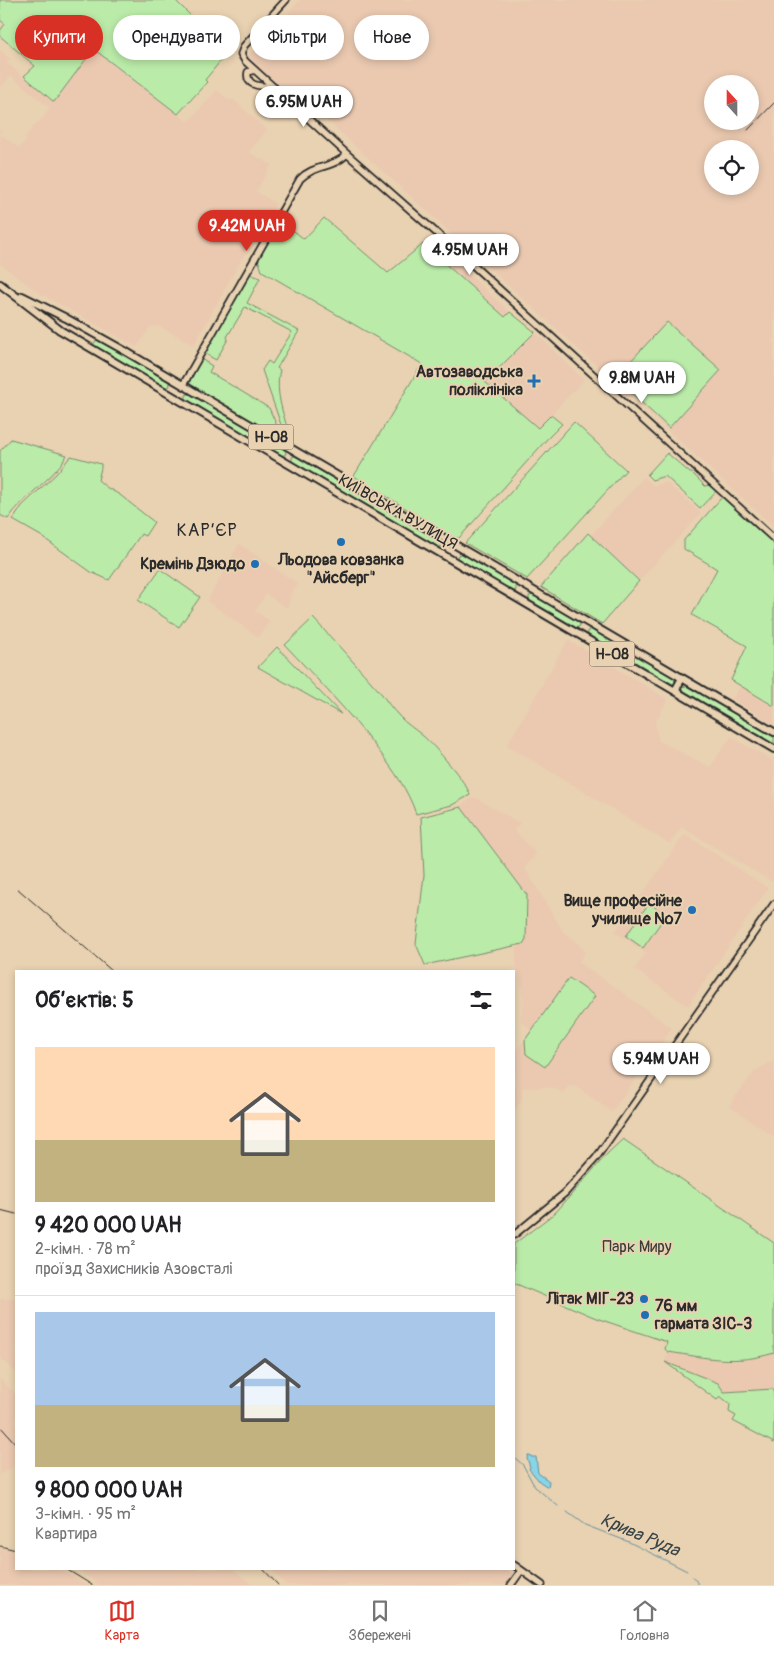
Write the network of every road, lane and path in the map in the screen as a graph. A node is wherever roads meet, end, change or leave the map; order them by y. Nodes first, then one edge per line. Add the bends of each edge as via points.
1 (286, 0) edge
2 (249, 64) junction
3 (255, 70) junction
4 (247, 75) junction
5 (274, 87) junction
6 (347, 154) junction
7 (0, 284) edge
8 (11, 291) junction
9 (183, 385) junction
10 (176, 398) junction
11 (294, 451) junction
12 (287, 462) junction
13 (774, 539) edge
14 (458, 546) junction
15 (450, 558) junction
16 (528, 589) junction
17 (521, 601) junction
18 (589, 623) junction
19 (582, 636) junction
20 (682, 678) junction
21 (675, 691) junction
22 (774, 732) edge
23 (774, 749) edge
24 (774, 904) edge
25 (515, 1234) edge
26 (515, 1567) edge
27 (521, 1571) junction
28 (511, 1585) edge
29 (542, 1585) edge

1 - 2 street via 244,46 241,54
2 - 3 street
2 - 4 street
3 - 4 street
3 - 5 street
4 - 5 street via 253,84
5 - 6 street
6 - 9 street via 342,160 311,171 300,179
6 - 13 street
7 - 8 main road, КИЇВСЬКА ВУЛИЦЯ / Н-08
8 - 9 main road, КИЇВСЬКА ВУЛИЦЯ / Н-08 via 66,318
8 - 10 main road, КИЇВСЬКА ВУЛИЦЯ / Н-08 via 60,330
9 - 10 main road
9 - 11 main road, КИЇВСЬКА ВУЛИЦЯ / Н-08
10 - 12 main road, КИЇВСЬКА ВУЛИЦЯ / Н-08
11 - 12 main road
11 - 14 main road, КИЇВСЬКА ВУЛИЦЯ / Н-08
12 - 15 main road, КИЇВСЬКА ВУЛИЦЯ / Н-08
14 - 15 main road
14 - 16 main road, КИЇВСЬКА ВУЛИЦЯ / Н-08
15 - 17 main road, КИЇВСЬКА ВУЛИЦЯ / Н-08
16 - 17 main road
16 - 18 main road, КИЇВСЬКА ВУЛИЦЯ / Н-08
17 - 19 main road, КИЇВСЬКА ВУЛИЦЯ / Н-08
18 - 19 main road
18 - 20 main road, КИЇВСЬКА ВУЛИЦЯ / Н-08
19 - 21 main road, КИЇВСЬКА ВУЛИЦЯ / Н-08
20 - 21 main road
20 - 22 main road, КИЇВСЬКА ВУЛИЦЯ / Н-08
21 - 23 main road, КИЇВСЬКА ВУЛИЦЯ / Н-08
24 - 25 street via 596,1158 565,1193
26 - 27 street
27 - 28 street
27 - 29 street

